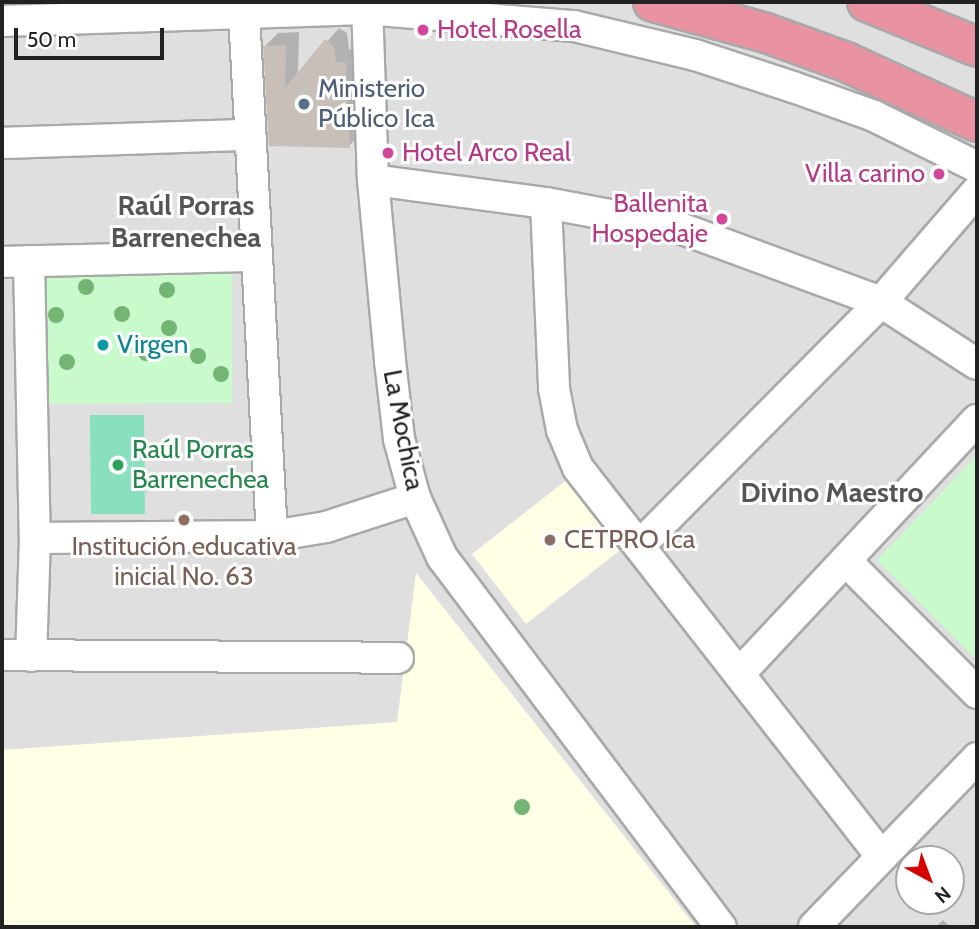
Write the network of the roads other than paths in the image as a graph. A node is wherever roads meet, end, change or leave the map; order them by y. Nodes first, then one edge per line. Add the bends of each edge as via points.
1 (653, 2) edge
2 (867, 2) edge
3 (366, 6) edge
4 (244, 13) junction
5 (2, 21) edge
6 (977, 47) edge
7 (977, 122) edge
8 (249, 135) junction
9 (2, 143) edge
10 (977, 167) edge
11 (373, 180) junction
12 (977, 191) edge
13 (545, 203) junction
14 (255, 256) junction
15 (16, 261) edge
16 (881, 302) junction
17 (977, 364) edge
18 (977, 420) edge
19 (415, 498) junction
20 (272, 536) junction
21 (34, 538) junction
22 (639, 545) junction
23 (846, 561) junction
24 (2, 655) edge
25 (32, 656) junction
26 (398, 658) dead end
27 (739, 674) junction
28 (977, 693) edge
29 (977, 758) edge
30 (881, 856) junction
31 (721, 927) edge
32 (814, 927) edge

1 - 7 highway via 789,41
2 - 6 highway
3 - 4 street
3 - 10 street via 574,26 649,42 874,116
3 - 11 street, La Mochica
4 - 5 street
4 - 8 street
8 - 9 street
8 - 14 street
11 - 13 street
11 - 19 street, La Mochica via 394,401
12 - 16 street
13 - 16 street via 680,228
13 - 22 street via 554,388 562,430 584,478
14 - 15 street
14 - 20 street
15 - 21 street
16 - 17 street
16 - 22 street
18 - 23 street
19 - 20 street via 326,527
19 - 31 street, La Mochica via 442,557
20 - 21 street
21 - 25 street
22 - 27 street
23 - 27 street
23 - 28 street
24 - 25 street
25 - 26 street
27 - 30 street
29 - 30 street
30 - 32 street

